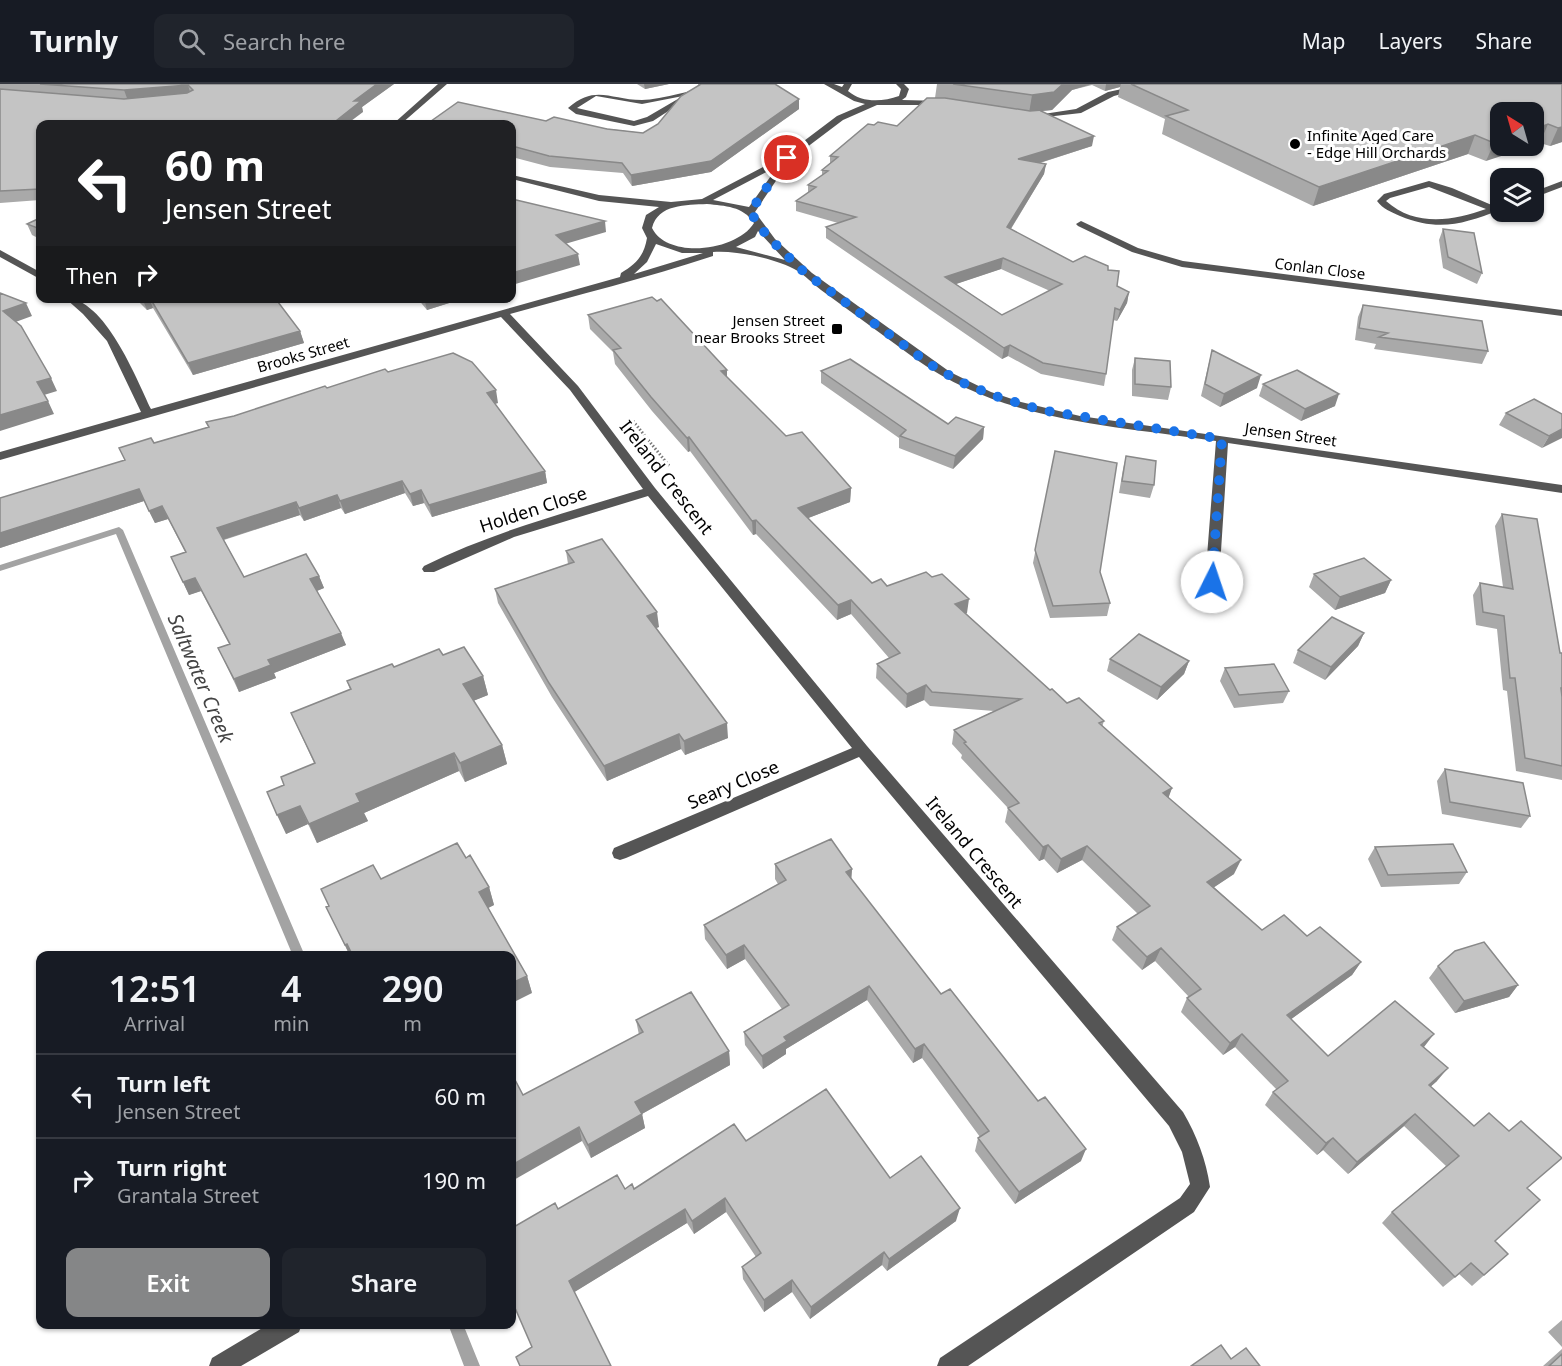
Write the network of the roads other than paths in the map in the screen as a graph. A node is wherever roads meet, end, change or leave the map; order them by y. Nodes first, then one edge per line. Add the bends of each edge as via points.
1 (443, 84) edge
2 (731, 84) edge
3 (828, 84) edge
4 (1155, 84) edge
5 (902, 85) edge
6 (697, 92) junction
7 (845, 95) edge
8 (880, 102) junction
9 (944, 104) junction
10 (955, 105) edge
11 (1018, 116) edge
12 (840, 118) junction
13 (402, 120) edge
14 (787, 158) junction
15 (516, 178) edge
16 (1562, 184) edge
17 (1544, 191) edge
18 (599, 198) junction
19 (697, 201) junction
20 (672, 206) junction
21 (1497, 208) edge
22 (750, 212) junction
23 (648, 222) junction
24 (758, 223) junction
25 (1081, 224) dead end
26 (652, 237) junction
27 (724, 248) junction
28 (0, 254) edge
29 (36, 272) edge
30 (804, 272) junction
31 (614, 281) junction
32 (76, 303) edge
33 (503, 313) junction
34 (1562, 314) edge
35 (148, 414) junction
36 (1222, 439) junction
37 (0, 456) edge
38 (1562, 489) edge
39 (651, 491) junction
40 (429, 570) dead end
41 (1212, 582) dead end
42 (862, 750) junction
43 (620, 853) dead end
44 (283, 1329) edge
45 (220, 1366) edge
46 (948, 1366) edge

1 - 13 street
2 - 6 street
3 - 7 street
4 - 11 street via 1111,94 1078,111
5 - 8 street via 906,91 902,96
5 - 9 street
6 - 6 street via 634,124 572,108 596,94 642,102
7 - 8 street
7 - 12 street
8 - 9 street
8 - 12 street
9 - 10 street
12 - 14 street
14 - 19 street via 724,192
14 - 22 street
15 - 18 street
16 - 17 street
18 - 20 street
18 - 23 street
19 - 20 street
19 - 22 street via 731,204
20 - 23 street via 659,211
21 - 21 street via 1458,223 1439,224 1414,220 1381,201 1428,184
22 - 24 street, Jensen Street
23 - 26 street via 647,230
24 - 27 street, Brooks Street via 747,239
24 - 30 street, Jensen Street
25 - 34 street, Conlan Close via 1135,250 1182,264
26 - 27 street via 677,248
26 - 31 street, Brooks Street via 650,255 645,261
27 - 30 street, Jensen Street via 784,261
27 - 31 street, Brooks Street via 659,271
28 - 29 street
30 - 36 street, Jensen Street via 931,365 978,390 1068,416
31 - 33 street, Brooks Street
32 - 35 street via 112,340
33 - 35 street, Brooks Street
33 - 39 street, Ireland Crescent via 574,388
35 - 37 street, Brooks Street
36 - 38 street, Jensen Street
36 - 41 street
39 - 40 street, Holden Close via 487,542
39 - 42 street, Ireland Crescent
42 - 43 street, Seary Close
42 - 46 street, Ireland Crescent via 1176,1119 1191,1143 1198,1165 1200,1187 1186,1205
44 - 45 street

